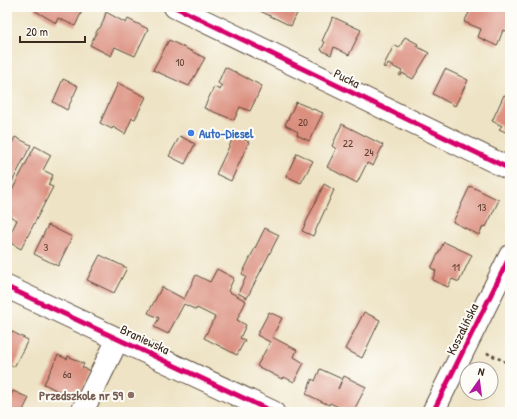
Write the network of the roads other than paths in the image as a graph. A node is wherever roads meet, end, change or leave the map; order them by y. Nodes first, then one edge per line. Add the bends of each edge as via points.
1 (174, 7) edge
2 (510, 169) edge
3 (510, 256) edge
4 (7, 287) edge
5 (118, 339) junction
6 (82, 412) edge
7 (273, 412) edge
8 (433, 412) edge

1 - 2 street, Pucka
3 - 8 street, Koszalińska
4 - 5 street, Braniewska
5 - 6 street
5 - 7 street, Braniewska

